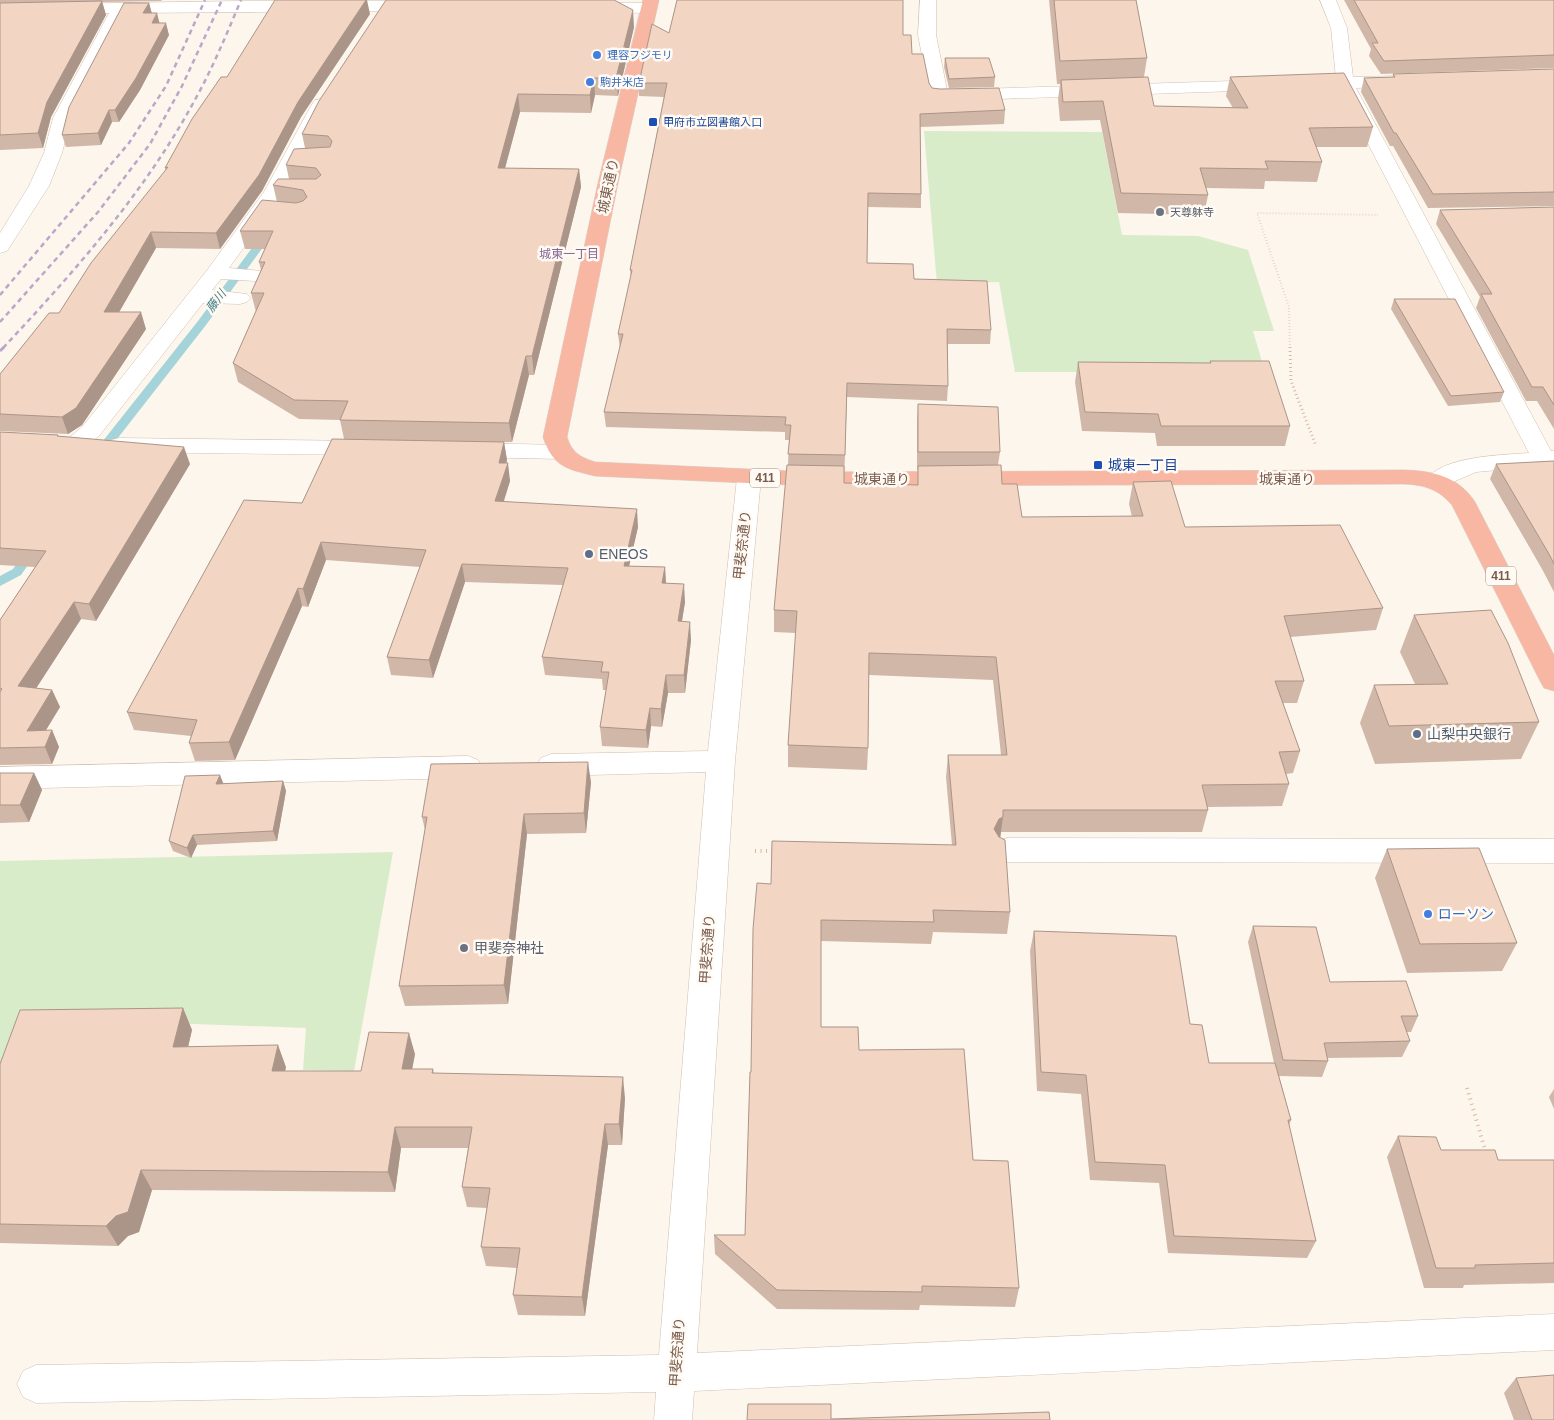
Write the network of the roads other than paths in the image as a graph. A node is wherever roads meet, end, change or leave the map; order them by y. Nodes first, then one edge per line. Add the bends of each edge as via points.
1 (928, 0) edge
2 (1328, 0) edge
3 (388, 3) edge
4 (171, 4) edge
5 (650, 4) edge
6 (435, 6) edge
7 (574, 8) edge
8 (120, 9) junction
9 (0, 10) edge
10 (372, 27) edge
11 (1415, 80) edge
12 (1345, 83) junction
13 (330, 90) edge
14 (0, 247) edge
15 (217, 273) junction
16 (255, 275) dead end
17 (200, 296) junction
18 (240, 298) dead end
19 (390, 449) edge
20 (450, 450) edge
21 (560, 452) junction
22 (1549, 458) edge
23 (749, 478) junction
24 (1438, 480) junction
25 (1554, 681) edge
26 (721, 762) junction
27 (524, 766) edge
28 (494, 767) edge
29 (0, 778) edge
30 (1007, 850) edge
31 (1554, 851) edge
32 (1554, 1332) edge
33 (675, 1373) junction
34 (36, 1384) dead end
35 (673, 1420) edge

1 - 12 street via 926,35 939,96
2 - 12 street via 1339,28
3 - 4 street
3 - 6 street
3 - 10 street
4 - 8 street
5 - 7 street
5 - 21 highway, 城東通り via 608,183 555,437
8 - 9 street
8 - 14 street via 62,118 49,168 27,210
11 - 12 street
12 - 22 street via 1426,216
13 - 15 street via 312,118 300,159 285,190
15 - 16 street
15 - 17 street
17 - 18 street
17 - 19 street via 91,431 73,442
20 - 21 street
21 - 23 highway, 城東通り / 411 via 573,463 595,469
22 - 24 street via 1471,466
23 - 24 highway, 城東通り / 411 via 1404,477
23 - 26 street, 甲斐奈通り
24 - 25 highway, 411 via 1463,502
26 - 27 street
26 - 33 street, 甲斐奈通り
28 - 29 street
30 - 31 street
32 - 33 street
33 - 34 street
33 - 35 street, 甲斐奈通り

